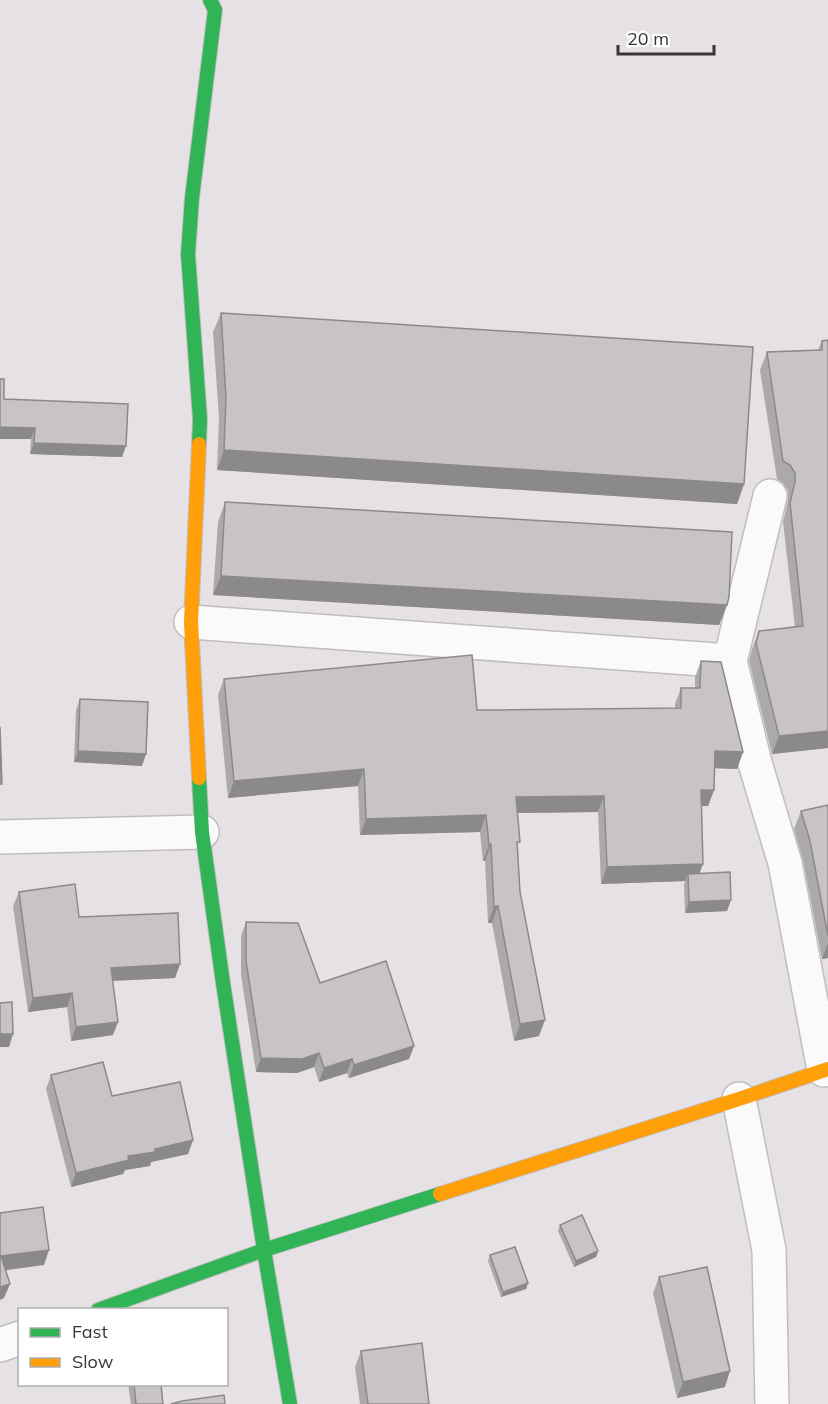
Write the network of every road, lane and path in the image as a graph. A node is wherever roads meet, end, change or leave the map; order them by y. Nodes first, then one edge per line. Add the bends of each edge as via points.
1 (210, 0) edge
2 (770, 496) dead end
3 (191, 622) junction
4 (730, 661) junction
5 (202, 832) junction
6 (0, 837) edge
7 (826, 1069) edge
8 (739, 1099) junction
9 (264, 1250) junction
10 (104, 1308) edge
11 (18, 1339) edge
12 (0, 1345) edge
13 (290, 1404) edge
14 (772, 1404) edge

1 - 3 street via 215,10 188,254 200,419
2 - 4 street
3 - 4 street
3 - 5 street
4 - 7 street via 785,863
5 - 6 street
5 - 9 street
7 - 8 street
8 - 9 street
8 - 14 street via 769,1250
9 - 10 street
9 - 13 street
11 - 12 street

